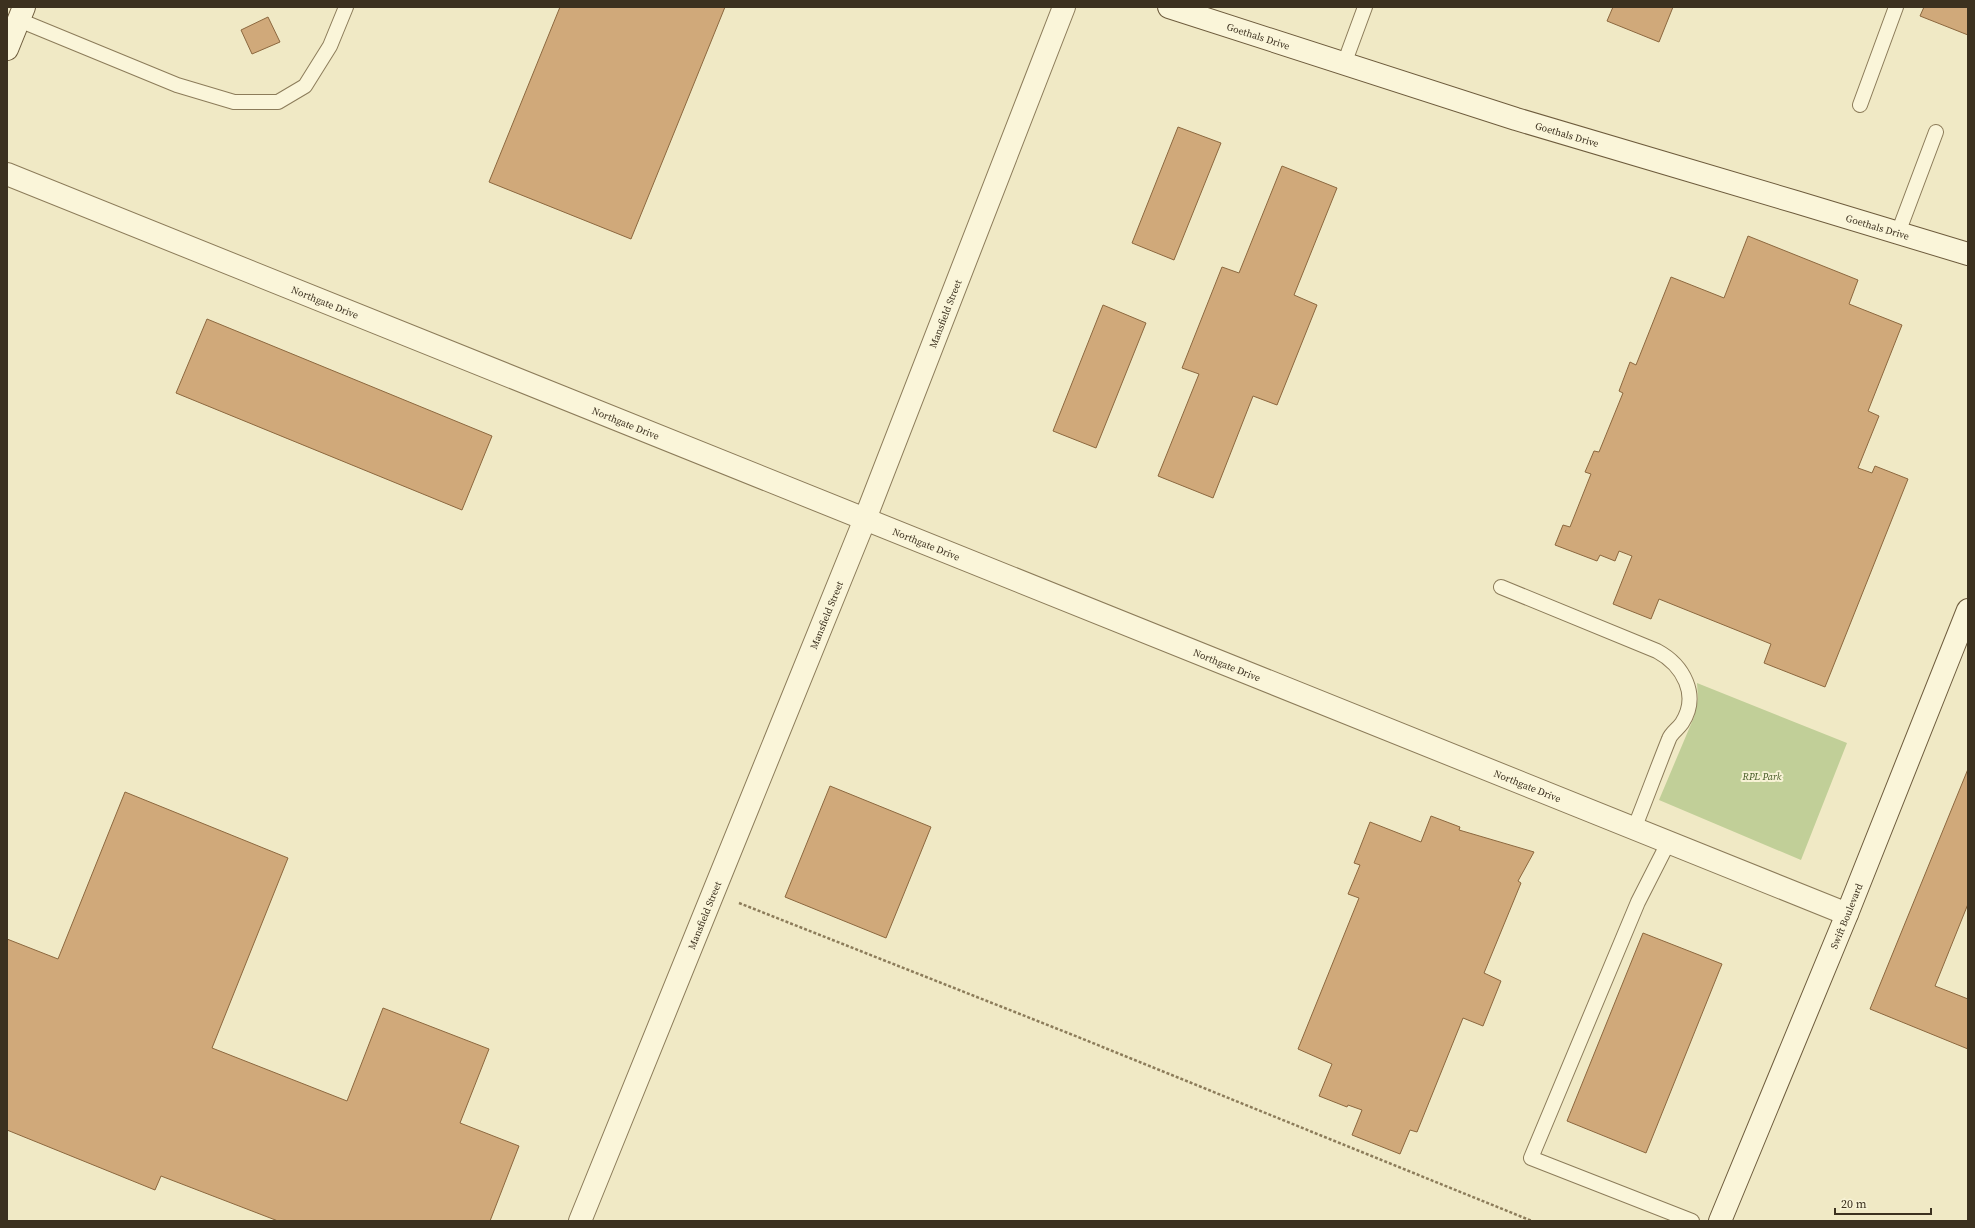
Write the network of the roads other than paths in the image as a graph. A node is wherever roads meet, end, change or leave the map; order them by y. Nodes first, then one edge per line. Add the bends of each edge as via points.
1 (346, 7) edge
2 (1064, 7) edge
3 (1169, 7) edge
4 (1366, 7) edge
5 (1896, 7) edge
6 (21, 14) edge
7 (7, 49) edge
8 (1344, 64) junction
9 (1860, 105) dead end
10 (1936, 132) dead end
11 (7, 174) edge
12 (1898, 233) junction
13 (1968, 254) edge
14 (865, 520) junction
15 (1501, 586) dead end
16 (1968, 610) edge
17 (1962, 645) edge
18 (1634, 829) junction
19 (1668, 843) junction
20 (1846, 914) junction
21 (580, 1221) edge
22 (1692, 1221) edge
23 (1720, 1221) edge

1 - 6 lane via 330,46 305,86 278,102 234,102 177,85
2 - 14 street, Mansfield Street
3 - 8 street, Goethals Drive
4 - 8 lane
5 - 9 lane
6 - 7 street
8 - 12 street, Goethals Drive via 1516,119
10 - 12 lane
11 - 14 street, Northgate Drive
12 - 13 street, Goethals Drive
14 - 18 street, Northgate Drive
14 - 21 street, Mansfield Street
15 - 18 lane via 1668,657 1684,674 1689,688 1688,706 1682,722 1670,737
16 - 17 street, Swift Boulevard
17 - 20 street, Swift Boulevard
18 - 19 street, Northgate Drive
19 - 20 street, Northgate Drive
19 - 22 lane via 1638,902 1531,1158
20 - 23 street, Swift Boulevard

